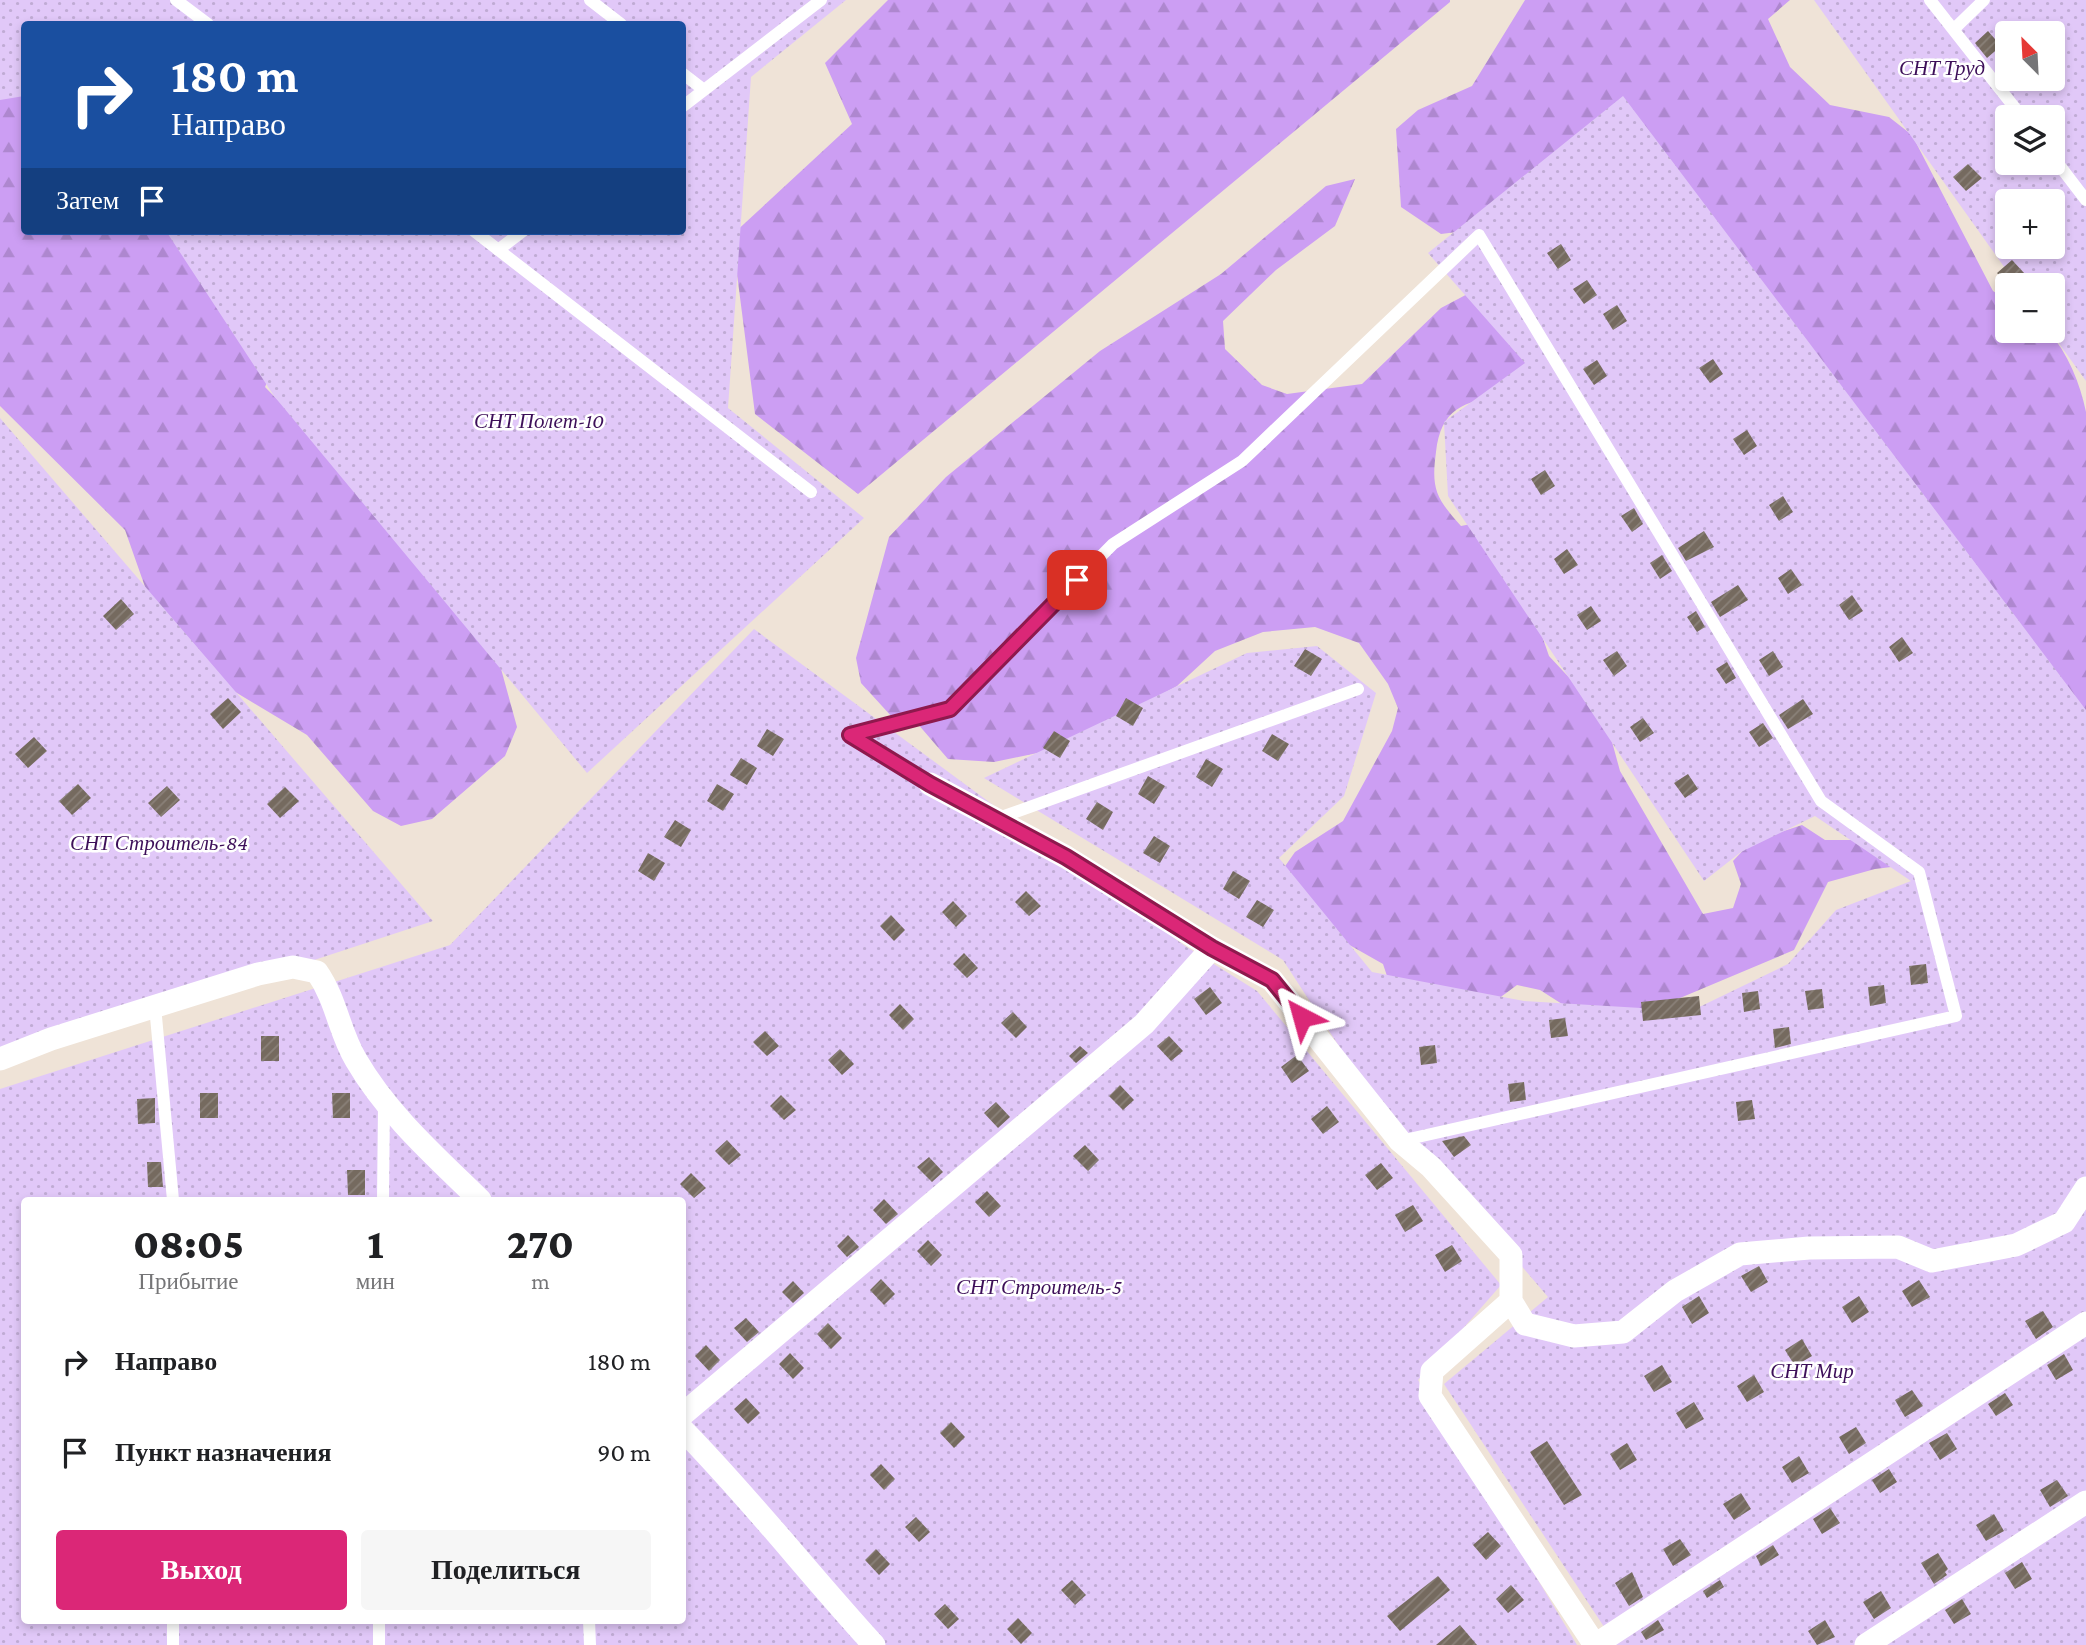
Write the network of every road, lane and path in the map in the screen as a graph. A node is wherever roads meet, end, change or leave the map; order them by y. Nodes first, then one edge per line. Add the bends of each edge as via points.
1 (176, 0) edge
2 (590, 0) edge
3 (821, 0) edge
4 (1930, 0) edge
5 (1984, 0) edge
6 (204, 21) edge
7 (617, 21) edge
8 (1954, 29) junction
9 (686, 77) edge
10 (704, 90) junction
11 (686, 104) edge
12 (2013, 105) edge
13 (2065, 171) edge
14 (2084, 193) edge
15 (479, 235) edge
16 (518, 235) edge
17 (498, 250) junction
18 (811, 492) dead end
19 (1358, 689) dead end
20 (930, 784) joint
21 (995, 819) junction
22 (1212, 948) junction
23 (155, 1006) junction
24 (0, 1059) edge
25 (384, 1105) junction
26 (1400, 1141) junction
27 (2086, 1188) edge
28 (173, 1197) edge
29 (383, 1197) edge
30 (477, 1197) edge
31 (1511, 1301) junction
32 (2086, 1323) edge
33 (686, 1412) edge
34 (686, 1433) edge
35 (2086, 1502) edge
36 (173, 1624) edge
37 (379, 1624) edge
38 (589, 1624) edge
39 (173, 1645) edge
40 (379, 1645) edge
41 (590, 1645) edge
42 (874, 1645) edge
43 (1595, 1645) edge
44 (1866, 1645) edge

1 - 6 lane
2 - 7 lane
3 - 10 lane
4 - 8 lane
5 - 8 lane
8 - 12 lane
9 - 10 lane
10 - 11 lane
13 - 14 lane
15 - 17 lane
16 - 17 lane
17 - 18 lane
19 - 21 lane
20 - 21 street
20 - 26 lane via 850,735 950,709 1113,544 1242,461 1479,235 1821,801 1919,872 1956,1016
21 - 22 street via 1066,857
22 - 26 street via 1272,980
22 - 33 street via 1144,1024
23 - 24 street
23 - 25 street via 258,974 293,967 317,972 331,992 354,1057
23 - 28 lane
25 - 29 lane
25 - 30 street
26 - 31 street via 1431,1167 1511,1255
27 - 31 street via 2064,1222 2016,1245 1931,1261 1898,1247 1740,1254 1675,1291 1623,1332 1574,1336 1525,1324
31 - 43 street via 1432,1371 1430,1396
32 - 43 street
34 - 42 street via 740,1487
35 - 44 street
36 - 39 lane
37 - 40 lane
38 - 41 lane

